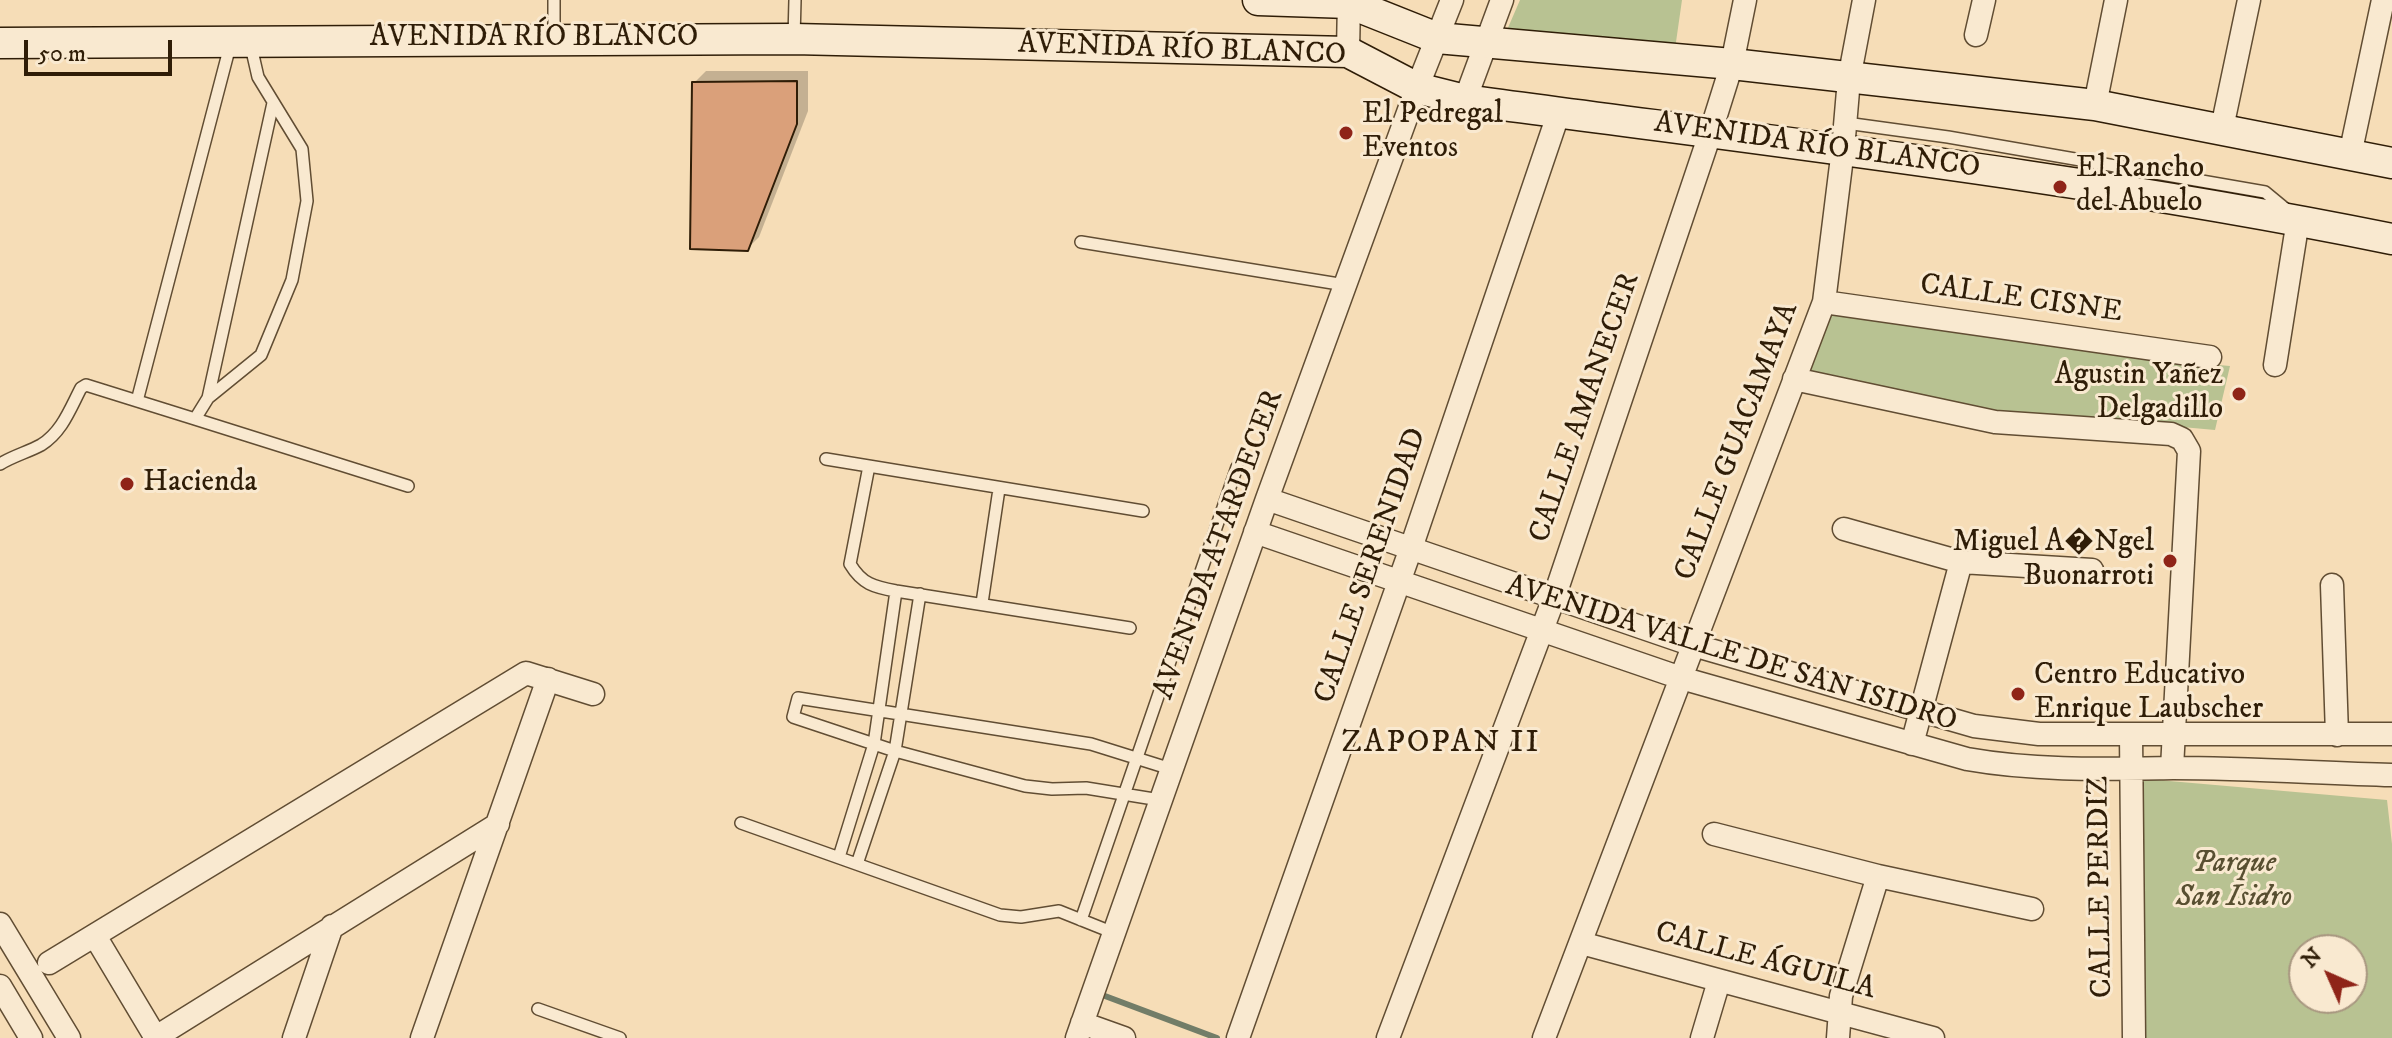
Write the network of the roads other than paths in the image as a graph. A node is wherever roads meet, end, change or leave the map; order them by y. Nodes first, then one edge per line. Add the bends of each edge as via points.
1 (554, 0) edge
2 (795, 0) edge
3 (1258, 0) edge
4 (1452, 0) edge
5 (1502, 0) edge
6 (1745, 0) edge
7 (1864, 0) edge
8 (1984, 0) edge
9 (2116, 0) edge
10 (2249, 0) edge
11 (2383, 0) edge
12 (1349, 1) edge
13 (1976, 35) dead end
14 (554, 38) junction
15 (1437, 38) junction
16 (794, 39) junction
17 (240, 42) junction
18 (0, 43) edge
19 (1486, 43) junction
20 (1348, 52) junction
21 (1732, 64) junction
22 (1849, 79) junction
23 (1417, 88) junction
24 (1465, 100) junction
25 (273, 103) junction
26 (2095, 105) junction
27 (1559, 112) junction
28 (2222, 128) junction
29 (1711, 131) junction
30 (1844, 136) junction
31 (2350, 155) junction
32 (2392, 163) edge
33 (2298, 220) junction
34 (2392, 239) edge
35 (1081, 242) dead end
36 (1345, 285) junction
37 (1824, 302) junction
38 (2210, 357) dead end
39 (2275, 365) dead end
40 (1794, 379) junction
41 (208, 398) junction
42 (137, 401) junction
43 (195, 419) junction
44 (826, 459) dead end
45 (0, 464) edge
46 (869, 466) junction
47 (1237, 467) dead end
48 (408, 486) dead end
49 (999, 489) junction
50 (1267, 499) junction
51 (1143, 511) dead end
52 (1844, 529) dead end
53 (1255, 532) junction
54 (1411, 548) junction
55 (1961, 562) junction
56 (2092, 570) dead end
57 (1400, 580) junction
58 (2332, 585) dead end
59 (896, 591) junction
60 (920, 594) junction
61 (1554, 598) junction
62 (982, 603) junction
63 (1130, 628) dead end
64 (1543, 630) junction
65 (1693, 645) junction
66 (1681, 678) junction
67 (548, 679) junction
68 (593, 694) dead end
69 (881, 710) junction
70 (1922, 712) junction
71 (902, 714) junction
72 (2392, 734) edge
73 (2131, 735) junction
74 (2174, 735) junction
75 (2337, 735) junction
76 (874, 744) junction
77 (1912, 744) junction
78 (895, 751) junction
79 (1136, 758) junction
80 (2172, 768) junction
81 (1171, 769) junction
82 (2131, 771) junction
83 (2392, 775) edge
84 (1125, 794) junction
85 (1160, 800) junction
86 (741, 823) dead end
87 (498, 824) junction
88 (1714, 834) dead end
89 (839, 857) junction
90 (857, 864) junction
91 (1878, 876) junction
92 (2032, 909) dead end
93 (1081, 920) junction
94 (0, 924) edge
95 (332, 926) junction
96 (1114, 933) junction
97 (95, 936) junction
98 (1581, 943) junction
99 (49, 963) dead end
100 (1719, 981) junction
101 (0, 986) edge
102 (538, 1009) dead end
103 (1841, 1013) junction
104 (1080, 1030) edge
105 (156, 1037) edge
106 (31, 1038) edge
107 (69, 1038) edge
108 (294, 1038) edge
109 (422, 1038) edge
110 (620, 1038) edge
111 (1124, 1038) edge
112 (1238, 1038) edge
113 (1388, 1038) edge
114 (1544, 1038) edge
115 (1702, 1038) edge
116 (1838, 1038) edge
117 (1933, 1038) edge
118 (2134, 1038) edge

1 - 14 lane
2 - 16 lane
3 - 12 street, AVENIDA RÍO BLANCO
4 - 15 street, AVENIDA ATARDECER
5 - 19 street
6 - 21 street, CALLE AMANECER
7 - 22 street, CALLE GUACAMAYA
8 - 13 street
9 - 26 street
10 - 28 street
11 - 31 street
12 - 15 street, AVENIDA RÍO BLANCO
12 - 20 street
14 - 16 street, AVENIDA RÍO BLANCO
14 - 17 street, AVENIDA RÍO BLANCO
15 - 19 street, AVENIDA RÍO BLANCO
15 - 23 street, AVENIDA ATARDECER
16 - 20 street, AVENIDA RÍO BLANCO
17 - 18 street, AVENIDA RÍO BLANCO
17 - 25 lane
17 - 42 lane
19 - 21 street, AVENIDA RÍO BLANCO
19 - 24 street
20 - 23 street, AVENIDA RÍO BLANCO
21 - 22 street, AVENIDA RÍO BLANCO
21 - 29 street, CALLE AMANECER
22 - 26 street, AVENIDA RÍO BLANCO
22 - 30 street, CALLE GUACAMAYA
23 - 24 street, AVENIDA RÍO BLANCO
23 - 36 street, AVENIDA ATARDECER
24 - 27 street, AVENIDA RÍO BLANCO
25 - 41 lane
25 - 41 lane via 302,149 307,201 292,280 261,355
26 - 28 street, AVENIDA RÍO BLANCO
27 - 29 street, AVENIDA RÍO BLANCO
27 - 54 street, CALLE SERENIDAD
28 - 31 street, AVENIDA RÍO BLANCO
29 - 30 street, AVENIDA RÍO BLANCO
29 - 61 street, CALLE AMANECER
30 - 33 street, AVENIDA RÍO BLANCO
30 - 37 street, CALLE GUACAMAYA
31 - 32 street, AVENIDA RÍO BLANCO
33 - 34 street, AVENIDA RÍO BLANCO
33 - 39 street
35 - 36 lane
36 - 50 street, AVENIDA ATARDECER
37 - 38 street, CALLE CISNE
37 - 40 street, CALLE GUACAMAYA
40 - 65 street, CALLE GUACAMAYA
40 - 74 street via 1995,422 2182,439 2189,451
41 - 43 lane
42 - 43 lane
42 - 45 lane via 86,385 59,430
43 - 48 lane
44 - 46 lane
46 - 49 lane
46 - 59 lane via 850,564 872,587
47 - 79 lane
49 - 51 lane
49 - 62 lane
50 - 53 street, AVENIDA ATARDECER
50 - 54 street, AVENIDA VALLE DE SAN ISIDRO
52 - 55 street
53 - 57 street, AVENIDA VALLE DE SAN ISIDRO
53 - 81 street, AVENIDA ATARDECER
54 - 57 street, CALLE SERENIDAD
54 - 61 street, AVENIDA VALLE DE SAN ISIDRO
55 - 56 street
55 - 70 street
57 - 64 street, AVENIDA VALLE DE SAN ISIDRO
57 - 112 street, CALLE SERENIDAD
58 - 75 street
59 - 60 lane
59 - 69 lane
60 - 62 lane
60 - 71 lane
61 - 64 street, CALLE AMANECER
61 - 65 street, AVENIDA VALLE DE SAN ISIDRO
62 - 63 lane
64 - 66 street, AVENIDA VALLE DE SAN ISIDRO
64 - 113 street, CALLE AMANECER
65 - 66 street, CALLE GUACAMAYA
65 - 70 street, AVENIDA VALLE DE SAN ISIDRO
66 - 77 street, AVENIDA VALLE DE SAN ISIDRO
66 - 98 street, CALLE GUACAMAYA
67 - 68 street
67 - 87 street
67 - 97 street via 526,673
69 - 71 lane
69 - 76 lane
69 - 76 lane via 798,698 793,717
70 - 73 street, AVENIDA VALLE DE SAN ISIDRO via 2004,731
70 - 77 street
71 - 78 lane
71 - 79 lane via 1091,744
72 - 75 street, AVENIDA VALLE DE SAN ISIDRO
73 - 74 street, AVENIDA VALLE DE SAN ISIDRO
73 - 82 street, CALLE PERDIZ
74 - 75 street, AVENIDA VALLE DE SAN ISIDRO
74 - 80 street
76 - 78 lane
76 - 89 lane
77 - 82 street, AVENIDA VALLE DE SAN ISIDRO via 2001,765
78 - 84 lane via 1025,786
78 - 90 lane
79 - 81 lane
79 - 84 lane
80 - 82 street, AVENIDA VALLE DE SAN ISIDRO
80 - 83 street, AVENIDA VALLE DE SAN ISIDRO
81 - 85 street, AVENIDA ATARDECER
82 - 118 street, CALLE PERDIZ
84 - 85 lane
84 - 93 lane
85 - 96 street, AVENIDA ATARDECER
86 - 89 lane
87 - 95 street
87 - 109 street
88 - 91 street
89 - 90 lane
90 - 93 lane via 1000,915 1059,911
91 - 92 street
91 - 103 street via 1841,996
93 - 96 lane
94 - 107 street
95 - 105 street
95 - 108 street
96 - 104 street, AVENIDA ATARDECER
97 - 99 street
97 - 105 street
98 - 100 street, CALLE ÁGUILA
98 - 114 street, CALLE GUACAMAYA
100 - 103 street, CALLE ÁGUILA
100 - 115 street
101 - 106 street
102 - 110 lane
103 - 116 street
103 - 117 street, CALLE ÁGUILA
104 - 111 street

